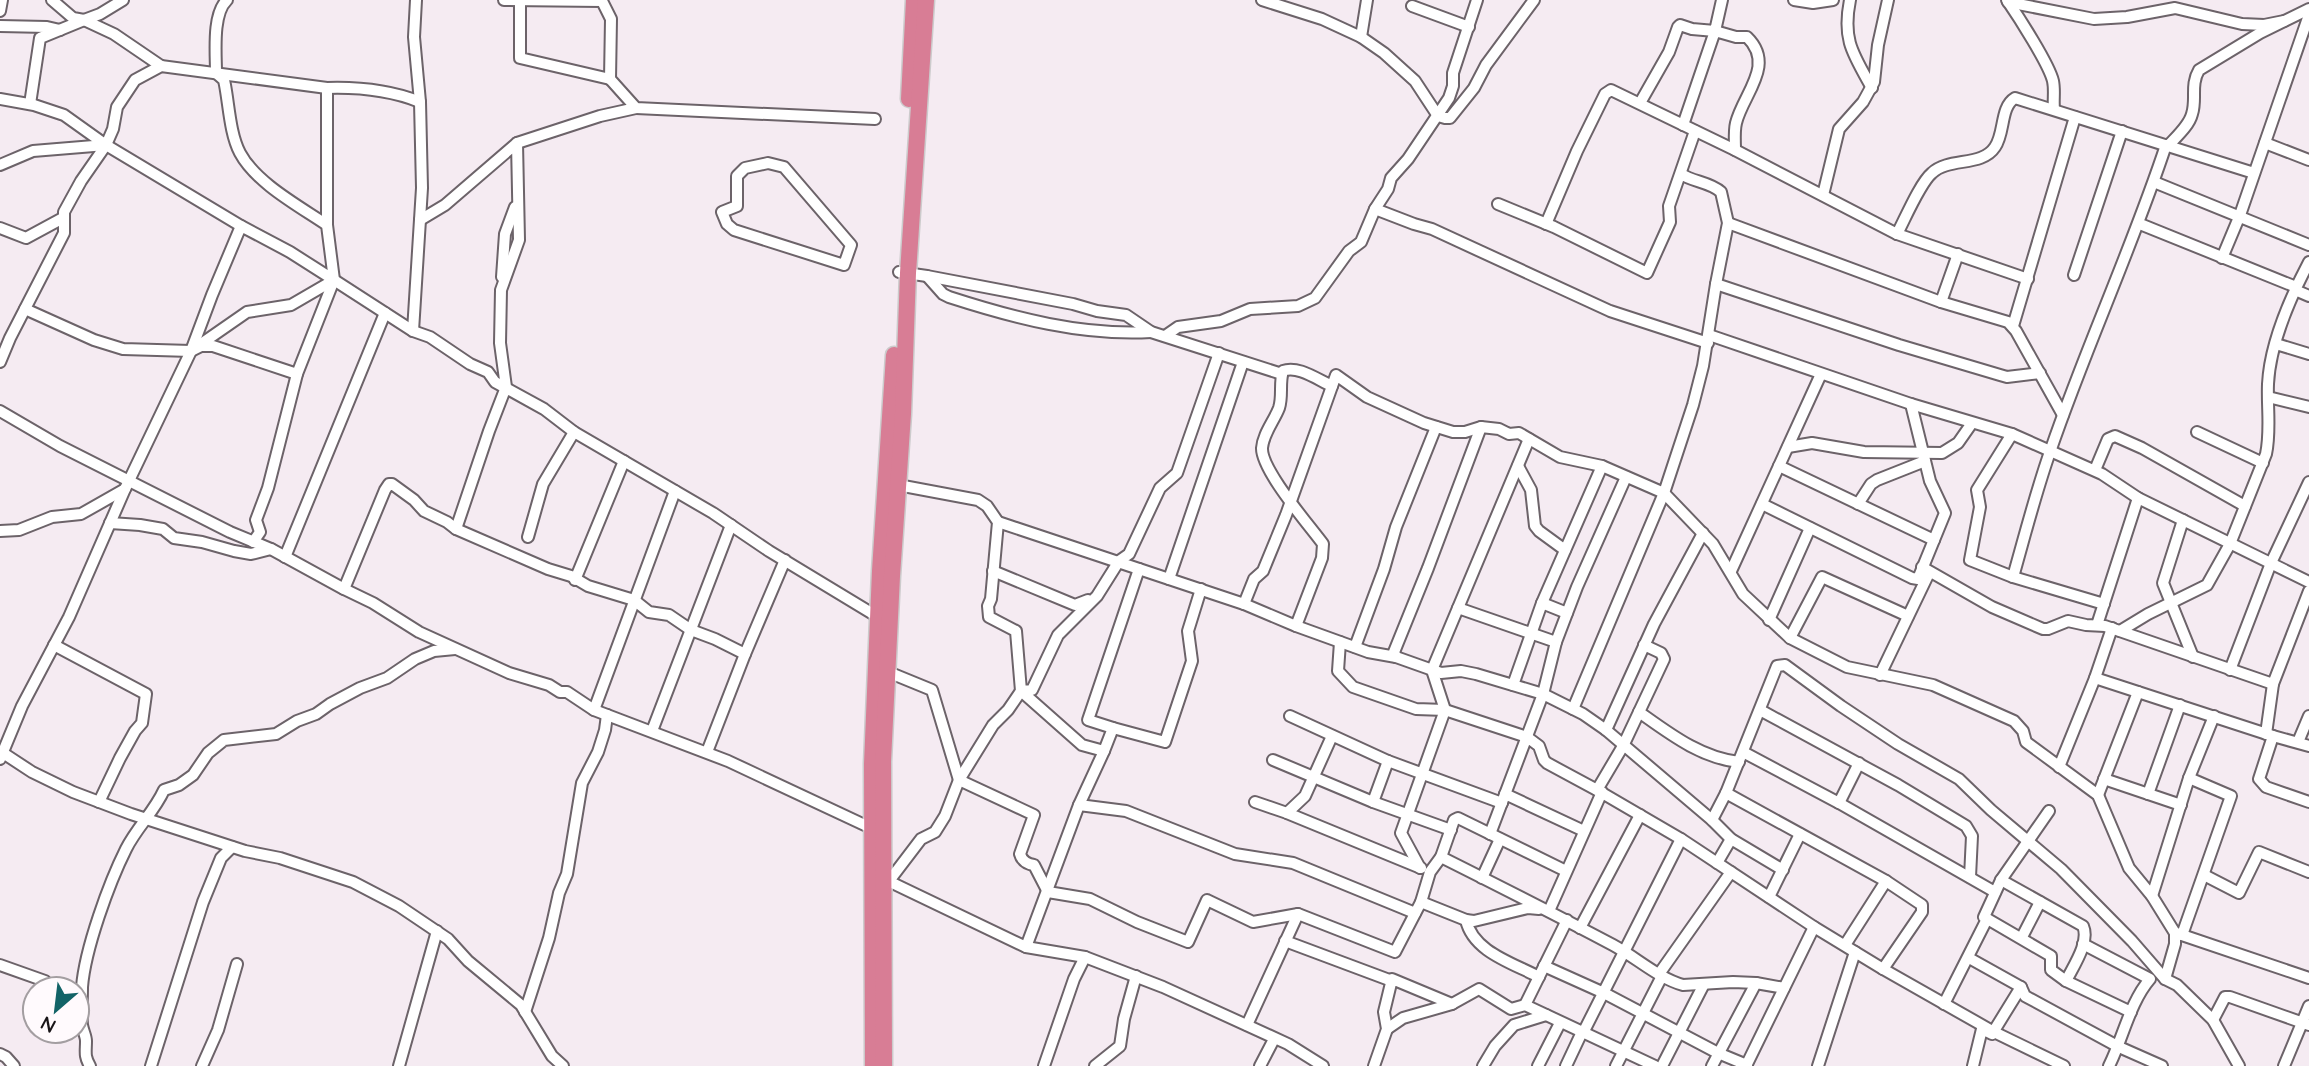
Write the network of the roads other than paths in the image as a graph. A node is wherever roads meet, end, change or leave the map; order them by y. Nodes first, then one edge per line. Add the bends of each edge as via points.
1 (2, 0) edge
2 (52, 0) edge
3 (123, 0) edge
4 (227, 0) edge
5 (416, 0) edge
6 (504, 0) edge
7 (520, 0) edge
8 (603, 0) edge
9 (914, 0) edge
10 (926, 0) edge
11 (1262, 0) edge
12 (1367, 0) edge
13 (1478, 0) edge
14 (1534, 0) edge
15 (1722, 0) edge
16 (1794, 0) edge
17 (1833, 0) edge
18 (1850, 0) edge
19 (1888, 0) edge
20 (2007, 1) edge
21 (2182, 5) edge
22 (1412, 6) dead end
23 (2309, 9) edge
24 (0, 11) edge
25 (2309, 15) edge
26 (85, 20) junction
27 (2284, 21) junction
28 (0, 26) edge
29 (1469, 27) junction
30 (60, 30) junction
31 (1715, 31) junction
32 (1361, 37) junction
33 (161, 66) junction
34 (216, 73) junction
35 (610, 79) junction
36 (327, 88) junction
37 (1872, 88) junction
38 (0, 99) edge
39 (420, 102) junction
40 (1640, 103) junction
41 (30, 104) junction
42 (636, 108) junction
43 (2054, 109) junction
44 (1438, 116) junction
45 (2075, 117) junction
46 (875, 119) dead end
47 (1683, 125) junction
48 (1695, 131) junction
49 (2122, 131) junction
50 (517, 143) junction
51 (2264, 143) junction
52 (106, 145) junction
53 (2167, 146) junction
54 (1735, 150) junction
55 (2309, 160) edge
56 (0, 165) edge
57 (2254, 173) junction
58 (1681, 174) junction
59 (2154, 182) junction
60 (1823, 195) junction
61 (1498, 204) dead end
62 (1375, 209) junction
63 (2240, 215) junction
64 (63, 218) junction
65 (420, 220) junction
66 (1728, 223) junction
67 (1546, 224) junction
68 (2140, 224) junction
69 (327, 225) junction
70 (241, 226) junction
71 (0, 228) edge
72 (1897, 234) junction
73 (2309, 245) edge
74 (1958, 254) junction
75 (2221, 258) junction
76 (844, 265) joint
77 (2308, 265) edge
78 (903, 273) junction
79 (2074, 275) dead end
80 (927, 276) junction
81 (334, 279) junction
82 (2028, 279) junction
83 (1716, 284) junction
84 (2295, 289) junction
85 (2309, 296) edge
86 (1941, 302) junction
87 (25, 309) junction
88 (385, 313) junction
89 (2013, 326) junction
90 (413, 331) junction
91 (1151, 332) junction
92 (1164, 336) junction
93 (1708, 339) junction
94 (2276, 344) junction
95 (191, 351) junction
96 (1219, 353) junction
97 (2309, 354) edge
98 (0, 362) edge
99 (1243, 362) junction
100 (2040, 373) junction
101 (298, 374) junction
102 (1282, 374) junction
103 (1821, 374) junction
104 (1332, 386) junction
105 (506, 387) junction
106 (2269, 397) junction
107 (1911, 404) junction
108 (2309, 407) edge
109 (0, 411) edge
110 (2063, 415) junction
111 (1972, 423) junction
112 (1436, 427) junction
113 (1481, 427) junction
114 (574, 432) junction
115 (2197, 432) dead end
116 (2012, 434) junction
117 (1529, 439) junction
118 (1788, 447) junction
119 (2050, 452) junction
120 (1924, 457) junction
121 (624, 461) junction
122 (2263, 463) junction
123 (1518, 466) junction
124 (1602, 466) junction
125 (1779, 466) junction
126 (2095, 470) junction
127 (1626, 477) junction
128 (2309, 482) edge
129 (128, 485) junction
130 (898, 485) junction
131 (675, 491) junction
132 (1664, 493) junction
133 (2138, 498) junction
134 (1291, 501) junction
135 (1762, 504) junction
136 (1858, 504) junction
137 (2245, 506) junction
138 (2183, 520) junction
139 (998, 522) junction
140 (110, 523) junction
141 (731, 525) junction
142 (1810, 528) junction
143 (456, 529) junction
144 (0, 531) edge
145 (1703, 533) junction
146 (528, 537) dead end
147 (1934, 540) junction
148 (253, 542) junction
149 (2230, 544) junction
150 (271, 549) junction
151 (1565, 550) junction
152 (285, 557) junction
153 (785, 560) junction
154 (1119, 561) junction
155 (2271, 564) junction
156 (1139, 569) junction
157 (1926, 569) junction
158 (993, 571) junction
159 (1731, 572) junction
160 (2013, 577) junction
161 (1170, 579) junction
162 (575, 580) junction
163 (2309, 582) edge
164 (344, 589) junction
165 (1201, 589) junction
166 (2309, 591) edge
167 (1097, 596) junction
168 (634, 600) junction
169 (1542, 603) junction
170 (2172, 603) junction
171 (1244, 604) junction
172 (2104, 604) junction
173 (1458, 608) junction
174 (1567, 612) junction
175 (1908, 616) junction
176 (878, 617) junction
177 (1769, 620) junction
178 (2097, 625) junction
179 (1296, 626) junction
180 (691, 630) junction
181 (2116, 630) junction
182 (1532, 634) junction
183 (1790, 638) junction
184 (1339, 642) junction
185 (1556, 642) junction
186 (1644, 645) junction
187 (54, 646) junction
188 (1355, 647) junction
189 (455, 649) junction
190 (744, 654) junction
191 (1396, 657) junction
192 (2193, 657) junction
193 (1432, 670) junction
194 (2230, 670) junction
195 (888, 672) junction
196 (1880, 675) junction
197 (2095, 678) junction
198 (2273, 684) junction
199 (1513, 685) junction
200 (1021, 691) junction
201 (2138, 692) junction
202 (1543, 694) junction
203 (2180, 705) junction
204 (1573, 709) junction
205 (594, 710) junction
206 (1445, 710) junction
207 (1760, 710) junction
208 (1639, 712) junction
209 (607, 715) junction
210 (1290, 716) dead end
211 (2214, 716) junction
212 (2309, 716) edge
213 (1113, 728) junction
214 (1606, 730) junction
215 (652, 731) junction
216 (2269, 735) junction
217 (1332, 736) junction
218 (1527, 737) junction
219 (2304, 744) edge
220 (1623, 746) junction
221 (1104, 751) junction
222 (708, 752) junction
223 (1, 754) edge
224 (1741, 757) junction
225 (1273, 760) dead end
226 (1388, 761) junction
227 (1859, 762) junction
228 (2059, 767) junction
229 (1423, 774) junction
230 (1314, 777) junction
231 (2189, 778) junction
232 (2104, 779) junction
233 (959, 780) junction
234 (1600, 791) junction
235 (1726, 793) junction
236 (2148, 794) junction
237 (2098, 795) junction
238 (1504, 798) junction
239 (99, 802) junction
240 (1255, 802) dead end
241 (1373, 802) junction
242 (2309, 802) edge
243 (1839, 803) junction
244 (1079, 805) junction
245 (2181, 805) junction
246 (2049, 811) dead end
247 (1287, 813) junction
248 (131, 814) junction
249 (1408, 814) junction
250 (1640, 815) junction
251 (148, 819) junction
252 (1712, 820) junction
253 (871, 828) junction
254 (1451, 830) junction
255 (1584, 831) junction
256 (134, 834) junction
257 (1800, 834) junction
258 (1495, 836) junction
259 (1681, 839) junction
260 (1731, 839) junction
261 (214, 841) junction
262 (2028, 841) junction
263 (232, 847) junction
264 (1441, 857) junction
265 (221, 858) junction
266 (1717, 863) junction
267 (1425, 870) junction
268 (1783, 870) junction
269 (1566, 871) junction
270 (1731, 872) junction
271 (2309, 872) edge
272 (2204, 875) junction
273 (1970, 877) junction
274 (1482, 878) junction
275 (887, 880) junction
276 (2001, 880) junction
277 (1885, 881) junction
278 (1048, 892) junction
279 (1995, 892) junction
280 (2152, 896) junction
281 (1769, 897) junction
282 (1421, 902) junction
283 (2040, 902) junction
284 (1549, 911) junction
285 (1415, 913) junction
286 (1297, 914) junction
287 (1987, 919) junction
288 (1466, 920) junction
289 (1567, 920) junction
290 (1814, 927) junction
291 (1580, 928) junction
292 (437, 931) junction
293 (2179, 934) junction
294 (2021, 937) junction
295 (1285, 941) junction
296 (2083, 944) junction
297 (1026, 947) junction
298 (1850, 948) junction
299 (1623, 951) junction
300 (1085, 957) junction
301 (1969, 958) junction
302 (237, 964) dead end
303 (0, 965) edge
304 (1883, 969) junction
305 (1542, 971) junction
306 (28, 975) edge
307 (85, 975) edge
308 (1661, 975) junction
309 (1136, 976) junction
310 (2309, 978) edge
311 (2165, 979) junction
312 (1392, 981) junction
313 (2066, 981) junction
314 (1704, 984) junction
315 (1756, 984) junction
316 (2021, 987) junction
317 (1784, 988) junction
318 (1604, 993) junction
319 (1452, 1004) junction
320 (1944, 1004) junction
321 (1525, 1005) junction
322 (2309, 1006) edge
323 (1511, 1009) junction
324 (525, 1012) junction
325 (2131, 1012) junction
326 (1644, 1013) junction
327 (1546, 1015) junction
328 (2213, 1020) junction
329 (1560, 1023) junction
330 (2306, 1023) edge
331 (1247, 1025) junction
332 (1514, 1025) junction
333 (1387, 1029) junction
334 (1994, 1032) junction
335 (1583, 1033) junction
336 (1679, 1033) junction
337 (1273, 1041) dead end
338 (85, 1045) edge
339 (2119, 1047) junction
340 (1624, 1052) junction
341 (1718, 1053) junction
342 (0, 1054) edge
343 (550, 1061) edge
344 (1748, 1063) edge
345 (14, 1066) edge
346 (90, 1066) edge
347 (151, 1066) edge
348 (202, 1066) edge
349 (399, 1066) edge
350 (563, 1066) edge
351 (873, 1066) edge
352 (884, 1066) edge
353 (1044, 1066) edge
354 (1095, 1066) edge
355 (1260, 1066) edge
356 (1324, 1066) edge
357 (1374, 1066) edge
358 (1483, 1066) edge
359 (1538, 1066) edge
360 (1566, 1066) edge
361 (1616, 1066) edge
362 (1655, 1066) edge
363 (1662, 1066) edge
364 (1712, 1066) edge
365 (1761, 1066) edge
366 (1818, 1066) edge
367 (1973, 1066) edge
368 (2064, 1066) edge
369 (2109, 1066) edge
370 (2162, 1066) edge
371 (2239, 1066) edge
372 (2284, 1066) edge

1 - 24 street
2 - 26 street via 73,18
3 - 26 street
4 - 34 street via 217,19
5 - 39 street
6 - 7 street
7 - 8 street
7 - 35 street via 520,58
8 - 35 street via 611,19
9 - 78 highway
10 - 78 highway
11 - 32 street
12 - 32 street
13 - 29 street
14 - 44 street via 1450,118
15 - 31 street
16 - 17 street
18 - 37 street via 1849,46
19 - 37 street
20 - 21 street via 2094,19
20 - 43 street via 2051,76
21 - 27 street via 2242,24
22 - 29 street
23 - 27 street
25 - 51 street
26 - 30 street
26 - 33 street
27 - 53 street via 2199,70 2192,115
28 - 30 street
29 - 44 street via 1453,73 1452,92
30 - 41 street via 40,38
31 - 40 street via 1680,25
31 - 47 street
31 - 54 street via 1747,37 1760,62 1735,125
32 - 44 street via 1415,82
33 - 34 street
33 - 52 street via 135,80 117,107
34 - 36 street
34 - 69 street via 224,80 238,146 255,173
35 - 42 street
36 - 39 street via 398,93
36 - 69 street
37 - 60 street via 1839,129
38 - 41 street
39 - 65 street
40 - 47 street
40 - 67 street via 1611,90 1605,94
41 - 52 street via 64,115
42 - 46 street
42 - 50 street
43 - 45 street
43 - 72 street via 2011,99 1996,147 1980,158 1932,173
44 - 62 street via 1391,178
45 - 49 street
45 - 82 street
47 - 48 street
48 - 54 street
48 - 58 street
49 - 53 street
49 - 79 street
50 - 65 street via 445,205
50 - 105 street via 519,240 501,290 500,343
51 - 55 street
51 - 57 street
52 - 56 street via 33,151
52 - 64 street via 81,180
52 - 70 street
53 - 57 street
53 - 59 street
54 - 60 street
57 - 63 street
58 - 66 street via 1721,192
58 - 67 street via 1668,206 1670,222 1647,272
59 - 63 street
59 - 68 street
60 - 72 street
61 - 67 street
62 - 92 street via 1360,242 1345,255 1315,298 1298,306 1250,309 1221,321 1178,327
62 - 93 street via 1432,229 1610,311
63 - 73 street
63 - 75 street
64 - 71 street via 26,238
64 - 87 street via 66,229
65 - 90 street
66 - 83 street
66 - 86 street
68 - 75 street
68 - 110 street
69 - 81 street
70 - 81 street
70 - 95 street
72 - 74 street
74 - 82 street
74 - 86 street
75 - 84 street
76 - 76 street via 726,224 722,212 737,206 737,176 745,168 768,163 783,167 851,245
77 - 84 street
78 - 80 street
78 - 130 highway
78 - 176 highway
80 - 91 street via 1126,315
80 - 91 street via 949,297 1031,321 1110,333
81 - 88 street
81 - 95 street via 291,305 247,312
81 - 101 street
82 - 89 street
83 - 93 street
83 - 100 street via 2007,377
84 - 85 street
84 - 94 street
86 - 89 street
87 - 95 street via 124,349
87 - 98 street
88 - 90 street
88 - 152 street
89 - 100 street
90 - 105 street via 430,337
91 - 92 street
92 - 96 street
93 - 103 street
93 - 132 street via 1693,405
94 - 97 street
94 - 106 street
95 - 101 street via 213,346
95 - 129 street
96 - 99 street
96 - 154 street via 1177,472 1160,488 1129,554
99 - 102 street
99 - 161 street
100 - 110 street
101 - 148 street via 257,520 260,533
102 - 104 street via 1296,370
102 - 134 street via 1279,407 1262,450 1274,479
103 - 107 street
103 - 118 street
104 - 112 street via 1336,375 1367,397
104 - 134 street
105 - 114 street
105 - 143 street
106 - 108 street
106 - 122 street via 2269,442
107 - 111 street
107 - 120 street
109 - 129 street
110 - 119 street
111 - 116 street
111 - 120 street via 1952,449
112 - 113 street via 1465,432
112 - 188 street
113 - 117 street
113 - 191 street via 1394,652
114 - 121 street
114 - 146 street via 544,484
115 - 122 street
116 - 119 street
116 - 160 street via 1977,490 1980,507 1970,560
117 - 123 street
117 - 124 street via 1560,457
118 - 120 street via 1812,443
118 - 125 street
119 - 126 street
119 - 160 street
120 - 136 street via 1871,484
120 - 147 street via 1945,513
121 - 131 street
121 - 162 street
122 - 137 street
123 - 151 street via 1531,490 1535,526
123 - 173 street
124 - 127 street
124 - 151 street
125 - 135 street
125 - 136 street
126 - 133 street
126 - 137 street via 2108,439 2115,436
127 - 132 street
127 - 174 street
128 - 155 street
129 - 140 street
129 - 144 street via 81,514
129 - 148 street
130 - 139 street via 978,500
130 - 195 highway
131 - 141 street
131 - 168 street
132 - 145 street
132 - 204 street
133 - 138 street
133 - 172 street
134 - 171 street via 1263,571 1254,579
134 - 179 street via 1324,549
135 - 142 street
135 - 159 street
136 - 147 street
137 - 149 street
138 - 149 street
138 - 170 street via 2163,577
139 - 154 street
139 - 158 street
140 - 150 street via 163,529 174,538 251,554
140 - 187 street
141 - 153 street
141 - 180 street
142 - 157 street via 1915,579
142 - 177 street
143 - 162 street
143 - 164 street via 389,484
145 - 159 street
145 - 186 street
147 - 157 street
148 - 150 street
149 - 155 street
149 - 170 street via 2207,585
150 - 152 street
151 - 169 street
152 - 164 street
153 - 176 street
153 - 190 street
154 - 156 street
154 - 167 street
155 - 163 street
155 - 194 street
156 - 161 street
156 - 213 street via 1088,720
157 - 175 street
157 - 178 street via 1992,607 2043,629 2068,621
158 - 167 street via 1075,605
158 - 200 street via 989,617 1016,631
159 - 177 street via 1743,594
160 - 172 street
161 - 165 street
162 - 168 street
164 - 189 street
165 - 171 street
165 - 213 street via 1188,631 1192,661 1165,742
166 - 198 street
167 - 200 street via 1058,635 1032,690
168 - 180 street via 649,612 669,615
168 - 205 street
169 - 174 street
169 - 182 street
170 - 181 street
170 - 192 street
171 - 179 street
172 - 178 street
173 - 182 street
173 - 193 street
174 - 185 street
175 - 183 street via 1822,577
175 - 196 street
176 - 253 highway
177 - 183 street
178 - 181 street
179 - 184 street
180 - 190 street
180 - 215 street
181 - 192 street
181 - 197 street
182 - 185 street
182 - 199 street
183 - 196 street via 1847,667
184 - 188 street
184 - 206 street via 1338,670 1353,687 1416,709
185 - 202 street
186 - 208 street via 1664,657
186 - 214 street
187 - 223 street
187 - 239 street via 146,694 142,723
188 - 191 street
189 - 205 street via 567,692
189 - 251 street via 415,659 387,678 275,734 224,740 192,775 164,790
190 - 222 street
191 - 193 street
192 - 194 street
193 - 199 street via 1446,674 1461,671
193 - 206 street
194 - 198 street
195 - 233 street via 932,690
195 - 275 highway via 883,793
196 - 228 street via 1933,684 2006,717 2019,726 2026,742
197 - 201 street
197 - 228 street
198 - 216 street
199 - 202 street
200 - 221 street via 1082,745
200 - 233 street via 993,725
201 - 203 street
201 - 232 street
202 - 204 street
202 - 218 street
203 - 211 street
203 - 236 street
204 - 214 street
205 - 209 street
206 - 218 street
206 - 229 street
207 - 224 street
207 - 227 street
207 - 262 street via 1777,666 1785,665 1898,744 1959,779
208 - 220 street
208 - 224 street via 1684,744 1720,758
209 - 215 street
209 - 324 street via 598,752 582,783 567,874
210 - 217 street
211 - 216 street
211 - 231 street
212 - 219 street
213 - 221 street
214 - 220 street
215 - 222 street
216 - 219 street
216 - 242 street via 2261,784
217 - 226 street
217 - 230 street
218 - 234 street via 1539,746 1547,764
218 - 238 street
220 - 234 street
220 - 252 street
221 - 244 street
222 - 253 street
223 - 239 street
224 - 235 street
224 - 243 street
225 - 230 street
226 - 229 street
226 - 241 street
227 - 243 street
227 - 273 street via 1969,829
228 - 237 street
229 - 238 street
229 - 249 street
230 - 241 street
230 - 247 street via 1305,796
231 - 245 street
231 - 272 street via 2231,796
232 - 236 street
232 - 237 street
233 - 275 street via 936,832 921,839
233 - 278 street via 1034,815 1020,854 1034,865
234 - 250 street
234 - 255 street
235 - 252 street
235 - 257 street
236 - 245 street
237 - 280 street via 2129,869
238 - 255 street
238 - 258 street
239 - 248 street
240 - 247 street
241 - 249 street
243 - 273 street
244 - 278 street
244 - 285 street via 1126,811 1235,854 1293,863
245 - 280 street
246 - 262 street
247 - 267 street
248 - 251 street
248 - 256 street
249 - 254 street
249 - 267 street via 1401,836
250 - 259 street
250 - 291 street
251 - 256 street
251 - 261 street
252 - 260 street
253 - 351 highway
254 - 258 street via 1458,818
254 - 264 street
255 - 269 street
256 - 307 street via 120,861
257 - 268 street
257 - 277 street
258 - 269 street
258 - 274 street
259 - 266 street
259 - 299 street
260 - 266 street
260 - 268 street
261 - 263 street
261 - 265 street
262 - 276 street
262 - 311 street via 2069,877
263 - 265 street
263 - 292 street via 353,882
264 - 267 street
264 - 274 street
265 - 347 street
266 - 270 street
267 - 282 street
268 - 281 street
269 - 284 street
270 - 281 street
270 - 308 street
271 - 272 street via 2259,852 2239,893
272 - 293 street
273 - 279 street
274 - 284 street
275 - 297 street
275 - 352 highway
276 - 279 street
276 - 283 street
277 - 298 street
277 - 304 street via 1923,909
278 - 286 street via 1090,899 1188,942 1207,900 1253,922
278 - 297 street
279 - 287 street via 1983,917
280 - 293 street
281 - 290 street
282 - 285 street
282 - 288 street
283 - 294 street
283 - 296 street via 2083,926
284 - 288 street via 1528,908
284 - 289 street
285 - 286 street via 1395,952
286 - 295 street
287 - 294 street
287 - 301 street
288 - 305 street via 1484,948
289 - 291 street
289 - 305 street
290 - 298 street
290 - 317 street
291 - 299 street
292 - 324 street
292 - 349 street
293 - 310 street
293 - 311 street
294 - 313 street via 2051,956 2051,970
295 - 312 street
295 - 331 street
296 - 313 street
296 - 325 street via 2150,979
297 - 300 street
298 - 304 street
298 - 366 street
299 - 308 street
299 - 318 street
300 - 309 street
300 - 353 street
301 - 316 street
301 - 320 street
302 - 348 street
303 - 306 street
304 - 320 street
305 - 318 street
305 - 321 street
308 - 314 street via 1683,985
308 - 326 street
309 - 331 street
309 - 354 street via 1120,1046
311 - 328 street
312 - 319 street
312 - 333 street via 1384,1012
313 - 325 street
314 - 315 street
314 - 336 street
315 - 317 street
315 - 341 street
316 - 334 street
316 - 339 street via 2025,996
317 - 344 street
318 - 326 street
318 - 335 street
319 - 323 street via 1479,989
319 - 333 street via 1403,1018
320 - 334 street
321 - 323 street
321 - 327 street
322 - 330 street
323 - 332 street
324 - 343 street
325 - 339 street
326 - 336 street
326 - 340 street
327 - 329 street
327 - 332 street
328 - 330 street via 2222,1000 2230,996
328 - 371 street
329 - 335 street
329 - 359 street
330 - 372 street
331 - 356 street
332 - 358 street
333 - 357 street
334 - 367 street via 1982,1029
334 - 368 street
335 - 340 street
335 - 360 street
336 - 341 street
336 - 363 street
337 - 355 street
338 - 346 street
339 - 369 street
339 - 370 street
340 - 361 street
340 - 362 street
341 - 344 street
341 - 364 street
342 - 345 street
343 - 350 street
344 - 365 street

